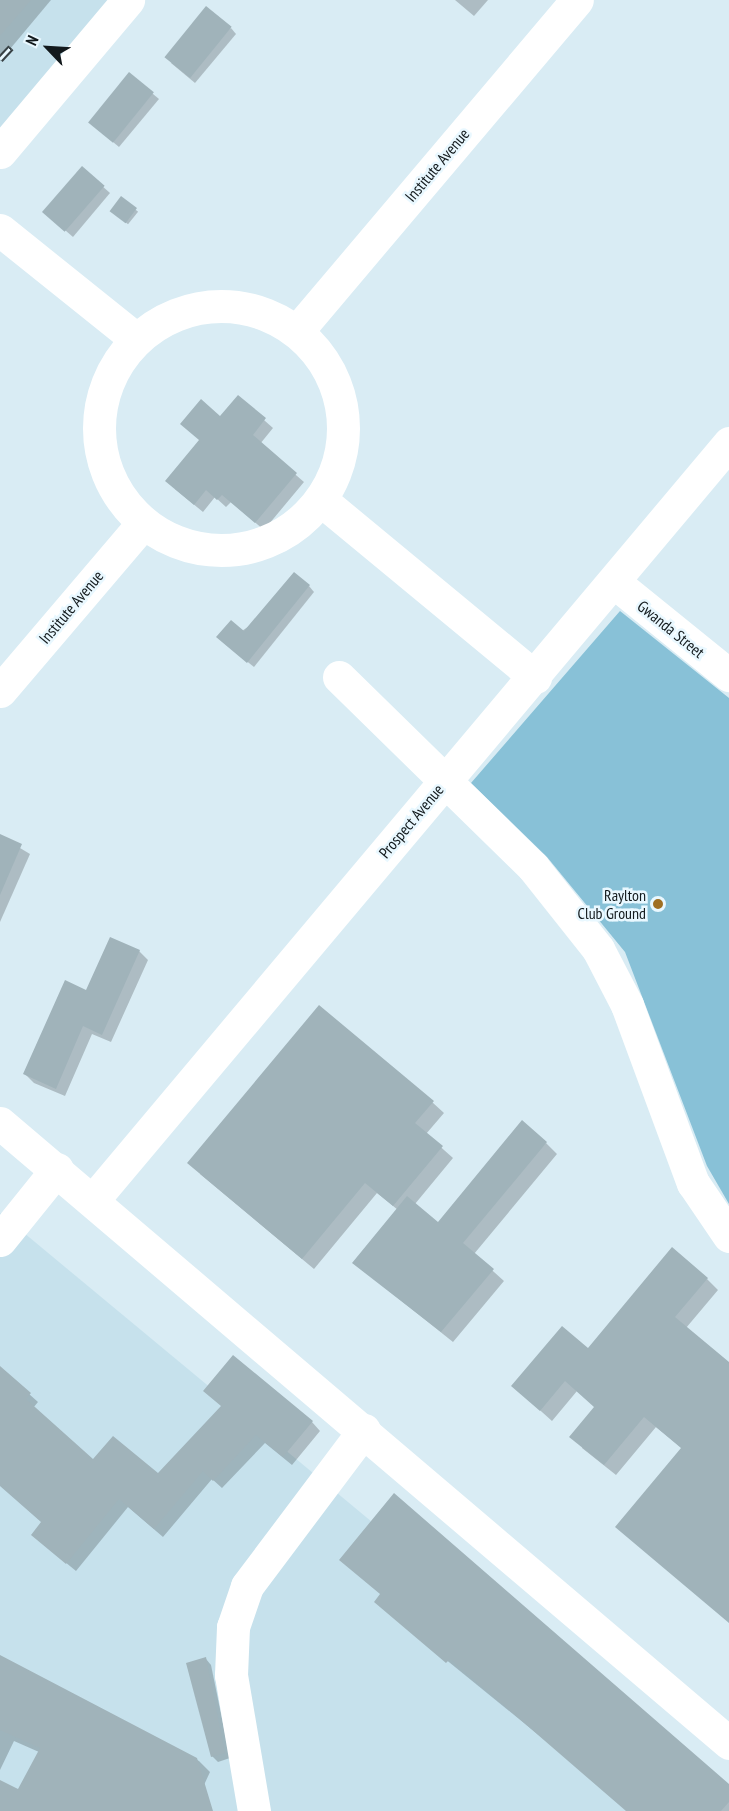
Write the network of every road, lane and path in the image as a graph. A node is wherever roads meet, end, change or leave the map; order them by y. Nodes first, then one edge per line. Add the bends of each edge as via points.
1 (128, 0) edge
2 (577, 0) edge
3 (0, 152) edge
4 (0, 230) edge
5 (297, 330) junction
6 (136, 339) junction
7 (729, 443) edge
8 (321, 500) junction
9 (143, 523) junction
10 (614, 582) junction
11 (729, 675) edge
12 (339, 677) dead end
13 (535, 678) junction
14 (0, 691) edge
15 (446, 780) junction
16 (0, 1123) edge
17 (57, 1170) junction
18 (93, 1200) junction
19 (729, 1236) edge
20 (0, 1240) edge
21 (364, 1430) junction
22 (729, 1743) edge
23 (254, 1811) edge

1 - 3 street
2 - 5 street, Institute Avenue
4 - 6 street
5 - 6 street via 267,313 221,305 165,318
5 - 8 street via 328,366 344,410 341,457
6 - 9 street via 112,372 100,422 101,453 116,492
7 - 10 street, Prospect Avenue
8 - 9 street via 293,528 257,546 217,552 177,543
8 - 13 street
9 - 14 street, Institute Avenue
10 - 11 street, Gwanda Street
10 - 13 street, Prospect Avenue
12 - 15 street
13 - 15 street, Prospect Avenue
15 - 18 street, Prospect Avenue
15 - 19 street via 533,867 598,950 627,1005 693,1183
16 - 17 street
17 - 18 street
17 - 20 street
18 - 21 street
21 - 22 street
21 - 23 street via 247,1586 233,1627 231,1675

